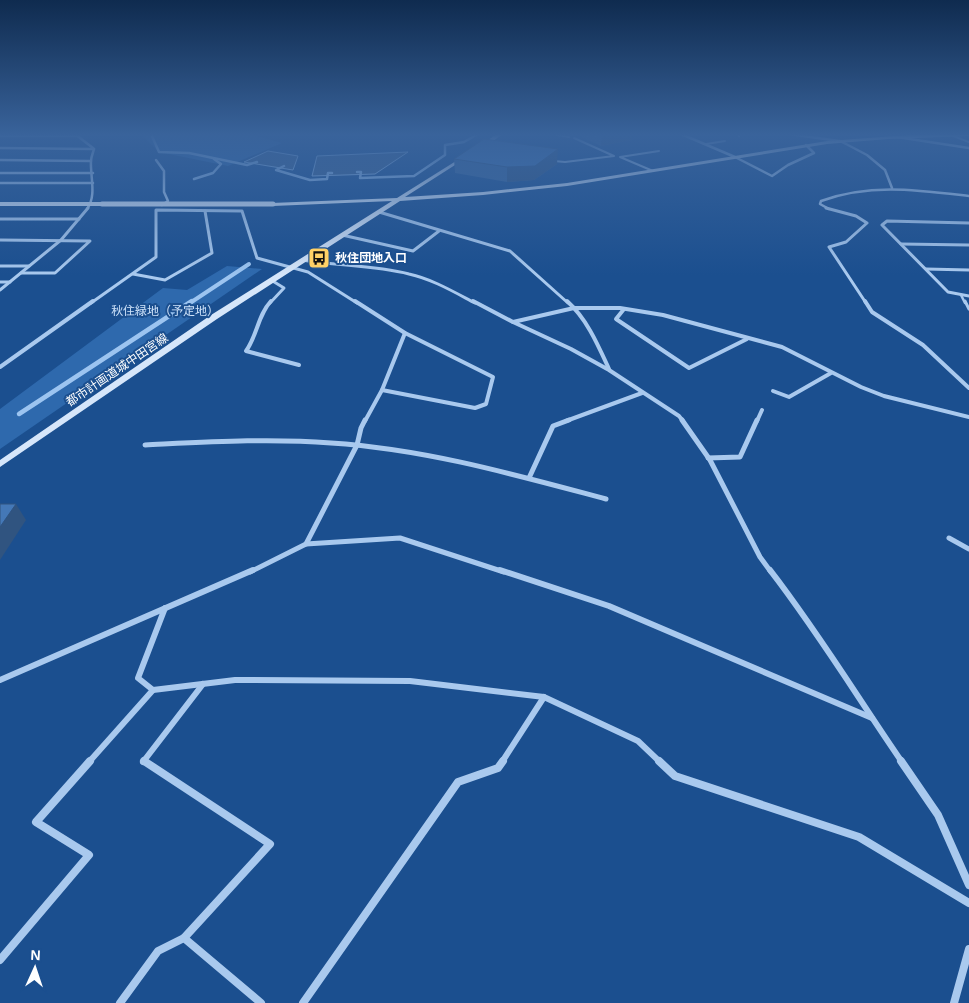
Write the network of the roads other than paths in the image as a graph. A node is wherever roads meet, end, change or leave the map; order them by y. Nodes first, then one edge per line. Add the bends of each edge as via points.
1 (164, 181) edge
2 (428, 181) edge
3 (590, 181) edge
4 (889, 181) edge
5 (93, 183) joint
6 (0, 184) edge
7 (892, 188) junction
8 (969, 196) edge
9 (399, 199) junction
10 (91, 204) junction
11 (1, 205) edge
12 (156, 210) junction
13 (204, 211) junction
14 (379, 212) junction
15 (0, 219) edge
16 (79, 219) junction
17 (969, 223) edge
18 (439, 231) junction
19 (342, 235) junction
20 (0, 240) edge
21 (61, 240) junction
22 (901, 244) junction
23 (969, 245) edge
24 (302, 260) junction
25 (0, 266) edge
26 (30, 266) junction
27 (290, 268) junction
28 (926, 269) junction
29 (969, 270) edge
30 (21, 273) junction
31 (132, 274) junction
32 (271, 280) junction
33 (0, 282) edge
34 (11, 282) junction
35 (0, 290) edge
36 (961, 295) junction
37 (969, 296) edge
38 (574, 308) junction
39 (969, 308) edge
40 (624, 309) junction
41 (513, 322) junction
42 (405, 333) junction
43 (747, 339) junction
44 (299, 365) dead end
45 (0, 367) edge
46 (609, 370) junction
47 (831, 373) junction
48 (969, 388) edge
49 (382, 390) junction
50 (774, 391) dead end
51 (642, 393) junction
52 (762, 410) dead end
53 (969, 417) edge
54 (145, 445) dead end
55 (357, 445) junction
56 (708, 458) junction
57 (0, 464) edge
58 (529, 478) junction
59 (606, 499) dead end
60 (949, 538) dead end
61 (306, 544) junction
62 (969, 549) edge
63 (165, 608) junction
64 (0, 680) edge
65 (204, 684) junction
66 (153, 690) junction
67 (544, 697) junction
68 (873, 718) junction
69 (969, 885) edge
70 (969, 903) edge
71 (184, 938) junction
72 (969, 950) edge
73 (0, 960) edge
74 (120, 1003) edge
75 (260, 1003) edge
76 (303, 1003) edge
77 (954, 1003) edge

1 - 12 street via 168,201
2 - 9 street, 都市計画道城中田宮線
3 - 9 street
4 - 7 street
5 - 6 street
5 - 10 street
7 - 8 street
7 - 48 street via 862,189 821,201 822,206 867,223 846,242 829,247 872,312 923,345
9 - 10 street, bridge via 273,204
9 - 14 street, 都市計画道城中田宮線
10 - 11 street
10 - 16 street
12 - 13 street
12 - 31 street via 156,257
13 - 27 street via 242,211 257,258
13 - 31 street via 212,253 165,280
14 - 18 street
14 - 19 street, 都市計画道城中田宮線
15 - 16 street
16 - 21 street
17 - 22 street via 887,221 882,225
18 - 19 street via 413,250
18 - 38 street via 510,251
19 - 24 street, 都市計画道城中田宮線
20 - 21 street
21 - 26 street
21 - 30 street via 90,241 55,273
22 - 23 street
22 - 28 street
24 - 27 street, 都市計画道城中田宮線
24 - 41 street via 398,271 428,280
25 - 26 street
26 - 30 street
27 - 32 street, 都市計画道城中田宮線
27 - 42 street via 308,272
28 - 29 street
28 - 36 street via 948,292
30 - 34 street
31 - 45 street
32 - 44 street via 284,288 265,308 246,351
32 - 57 street, 都市計画道城中田宮線
33 - 34 street
34 - 35 street
36 - 37 street
36 - 39 lane
38 - 40 street
38 - 41 street
38 - 46 street via 594,337
40 - 43 street via 663,315
40 - 43 street via 616,319 689,368
41 - 46 street
42 - 49 street
42 - 49 street via 493,377 486,404 475,408
43 - 47 street via 800,354
46 - 51 street
47 - 50 street via 789,397
47 - 53 street via 875,393
49 - 55 street via 361,428
51 - 56 street via 679,416
51 - 58 street via 553,426
52 - 56 street via 740,457
54 - 55 street via 246,440
55 - 58 street via 432,456
55 - 61 street
56 - 68 street via 760,557 802,611
58 - 59 street
60 - 62 street
61 - 63 street via 268,564
61 - 68 street via 400,538 609,606
63 - 64 street
63 - 66 street via 138,678
65 - 66 street
65 - 67 street via 235,680 410,682
65 - 71 street via 143,762 270,844
66 - 73 street via 36,822 88,856
67 - 70 street via 638,741 675,776 859,837
67 - 76 street via 498,768 458,782
68 - 69 street via 938,815
71 - 74 street via 158,951
71 - 75 street
72 - 77 street

